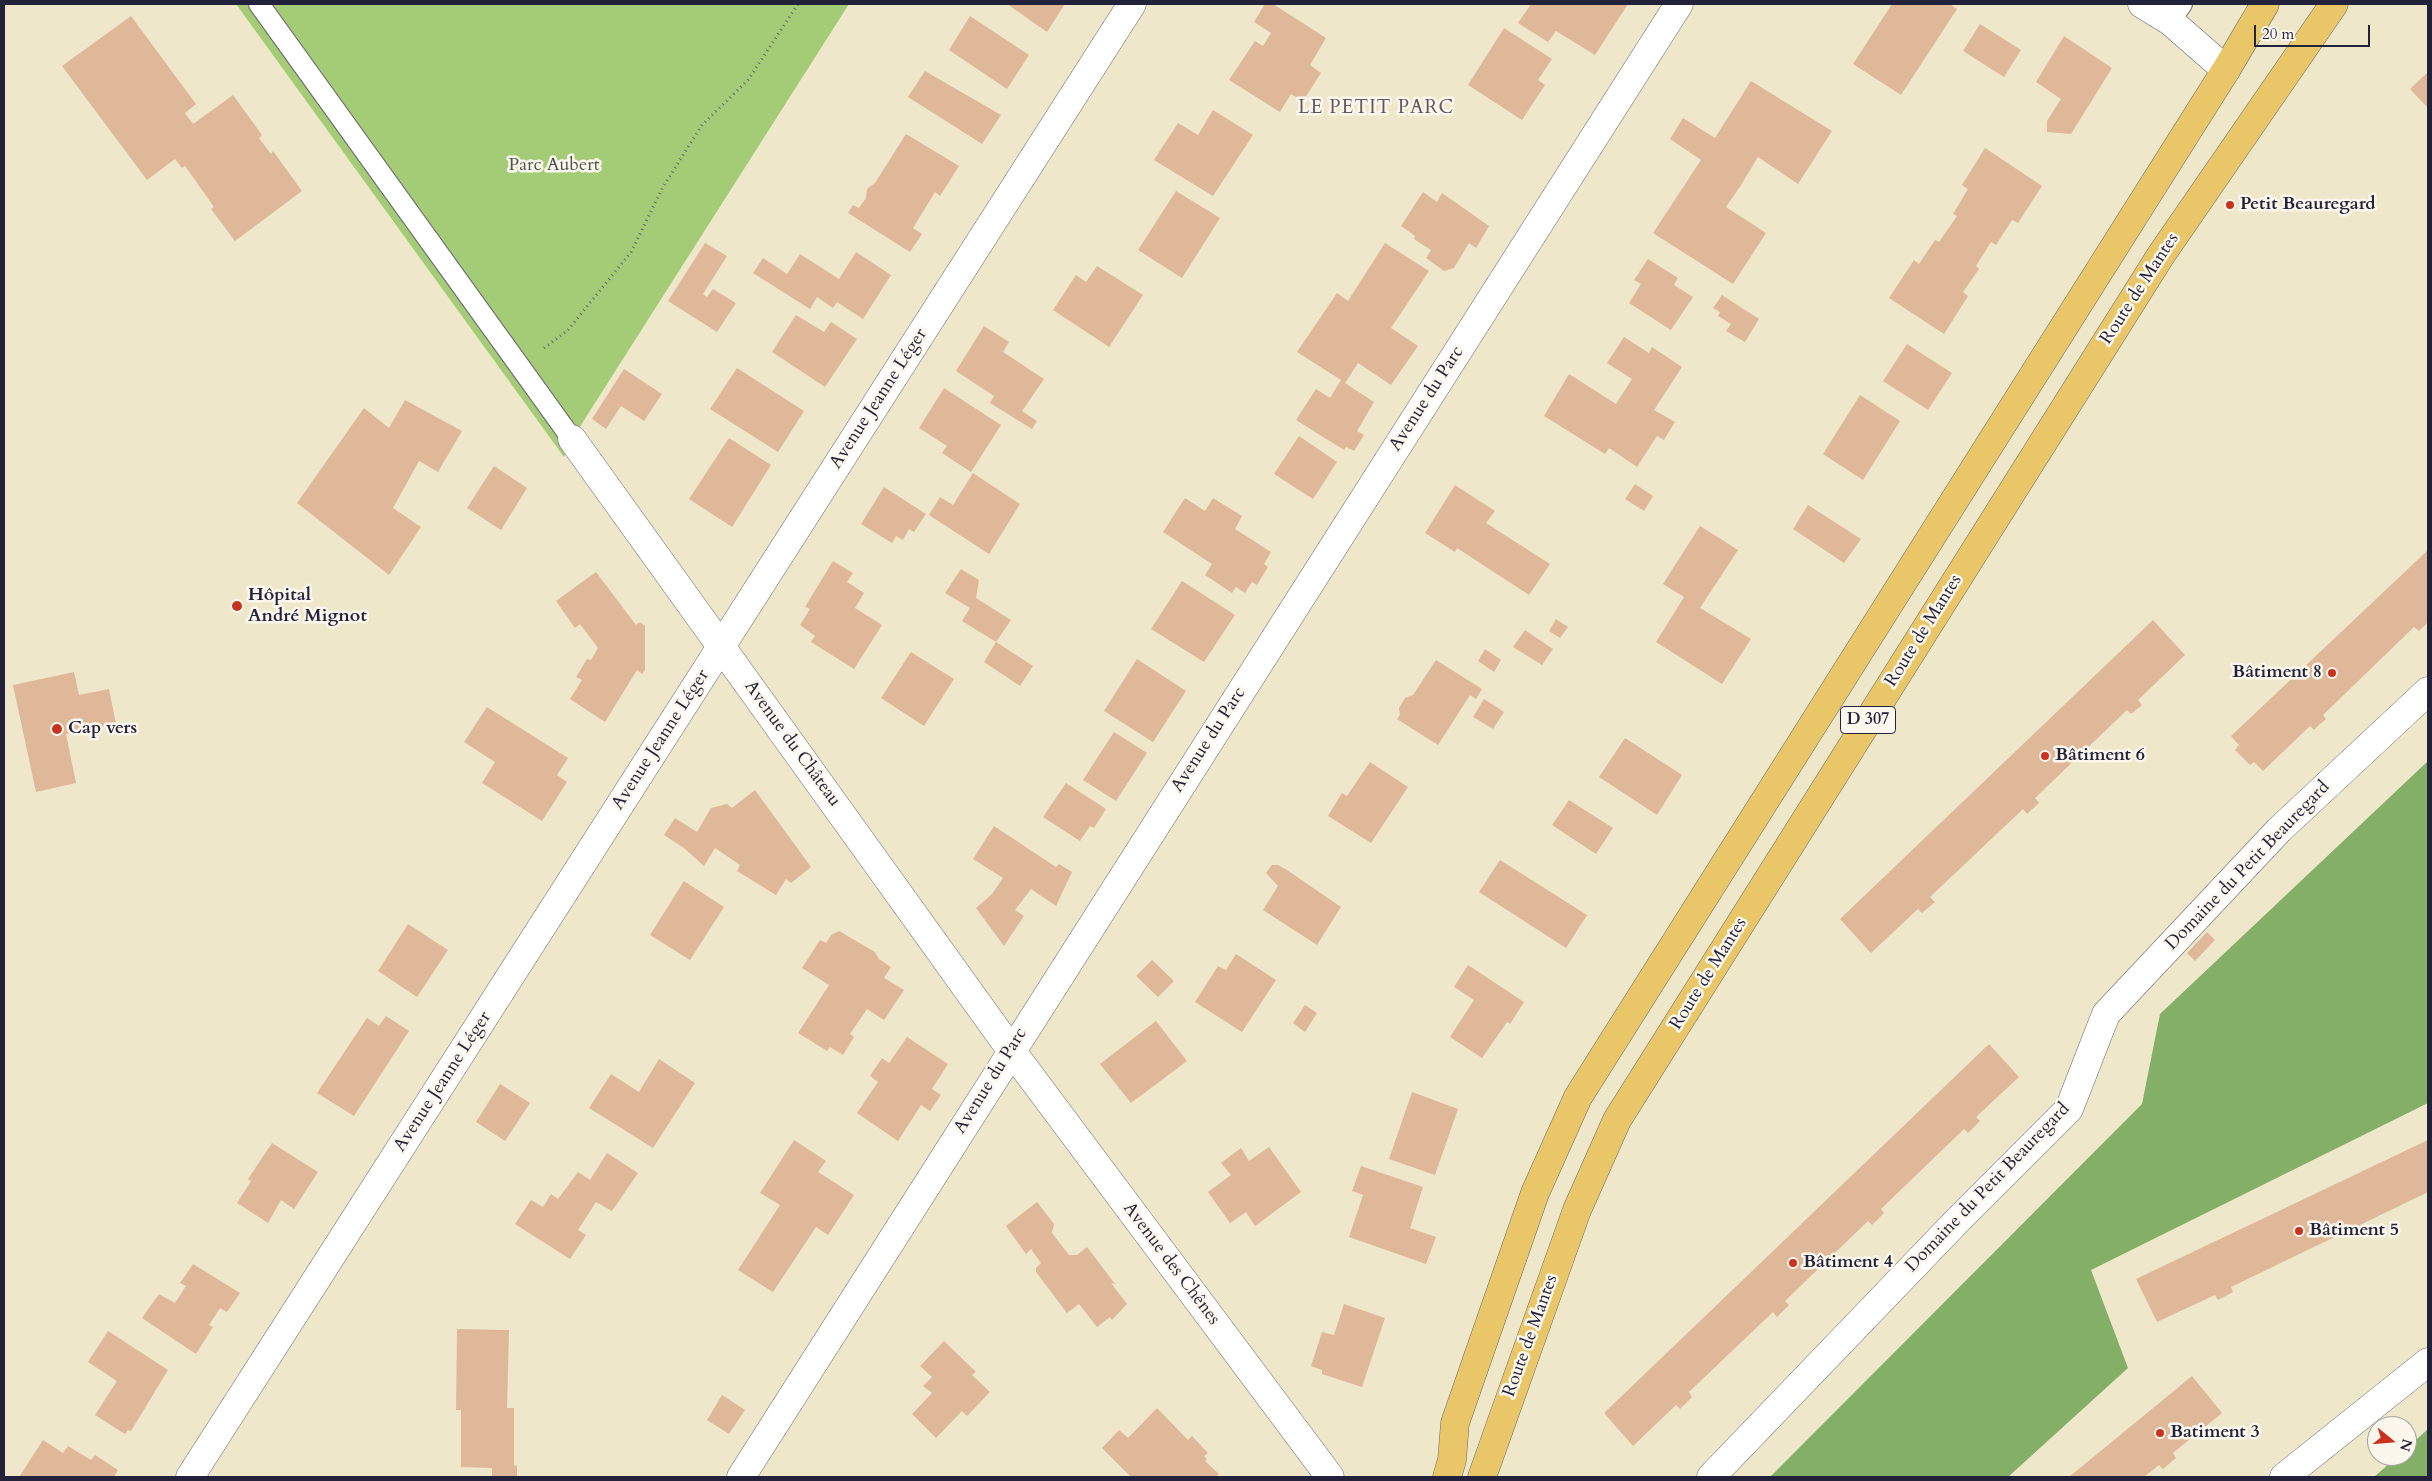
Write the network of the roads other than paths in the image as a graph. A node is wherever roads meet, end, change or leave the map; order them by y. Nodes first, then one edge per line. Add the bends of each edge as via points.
1 (259, 4) edge
2 (1132, 4) edge
3 (1679, 4) edge
4 (2142, 4) edge
5 (2265, 4) edge
6 (2334, 4) edge
7 (2176, 12) edge
8 (2226, 70) junction
9 (572, 439) joint
10 (721, 645) junction
11 (2428, 692) edge
12 (1011, 1050) junction
13 (2428, 1362) edge
14 (1455, 1423) junction
15 (190, 1477) edge
16 (741, 1477) edge
17 (1330, 1477) edge
18 (1427, 1477) edge
19 (1447, 1477) edge
20 (1482, 1477) edge
21 (1711, 1477) edge
22 (2284, 1477) edge

1 - 9 lane
2 - 10 street, Avenue Jeanne Léger
3 - 12 street, Avenue du Parc
4 - 7 street
5 - 8 main road, D 307
6 - 20 main road, Route de Mantes / D 307 via 2161,255 1618,1120 1576,1210
7 - 8 street
8 - 14 main road, D 307 via 1578,1097 1535,1193
9 - 10 street, Avenue du Château
10 - 12 street, Avenue du Château
10 - 15 street, Avenue Jeanne Léger
11 - 21 street, Domaine du Petit Beauregard via 2279,830 2106,1014 2070,1109 1957,1221
12 - 16 street, Avenue du Parc
12 - 17 street, Avenue des Chênes
13 - 22 street
14 - 18 main road, D 307 via 1435,1454
14 - 19 main road, D 307

